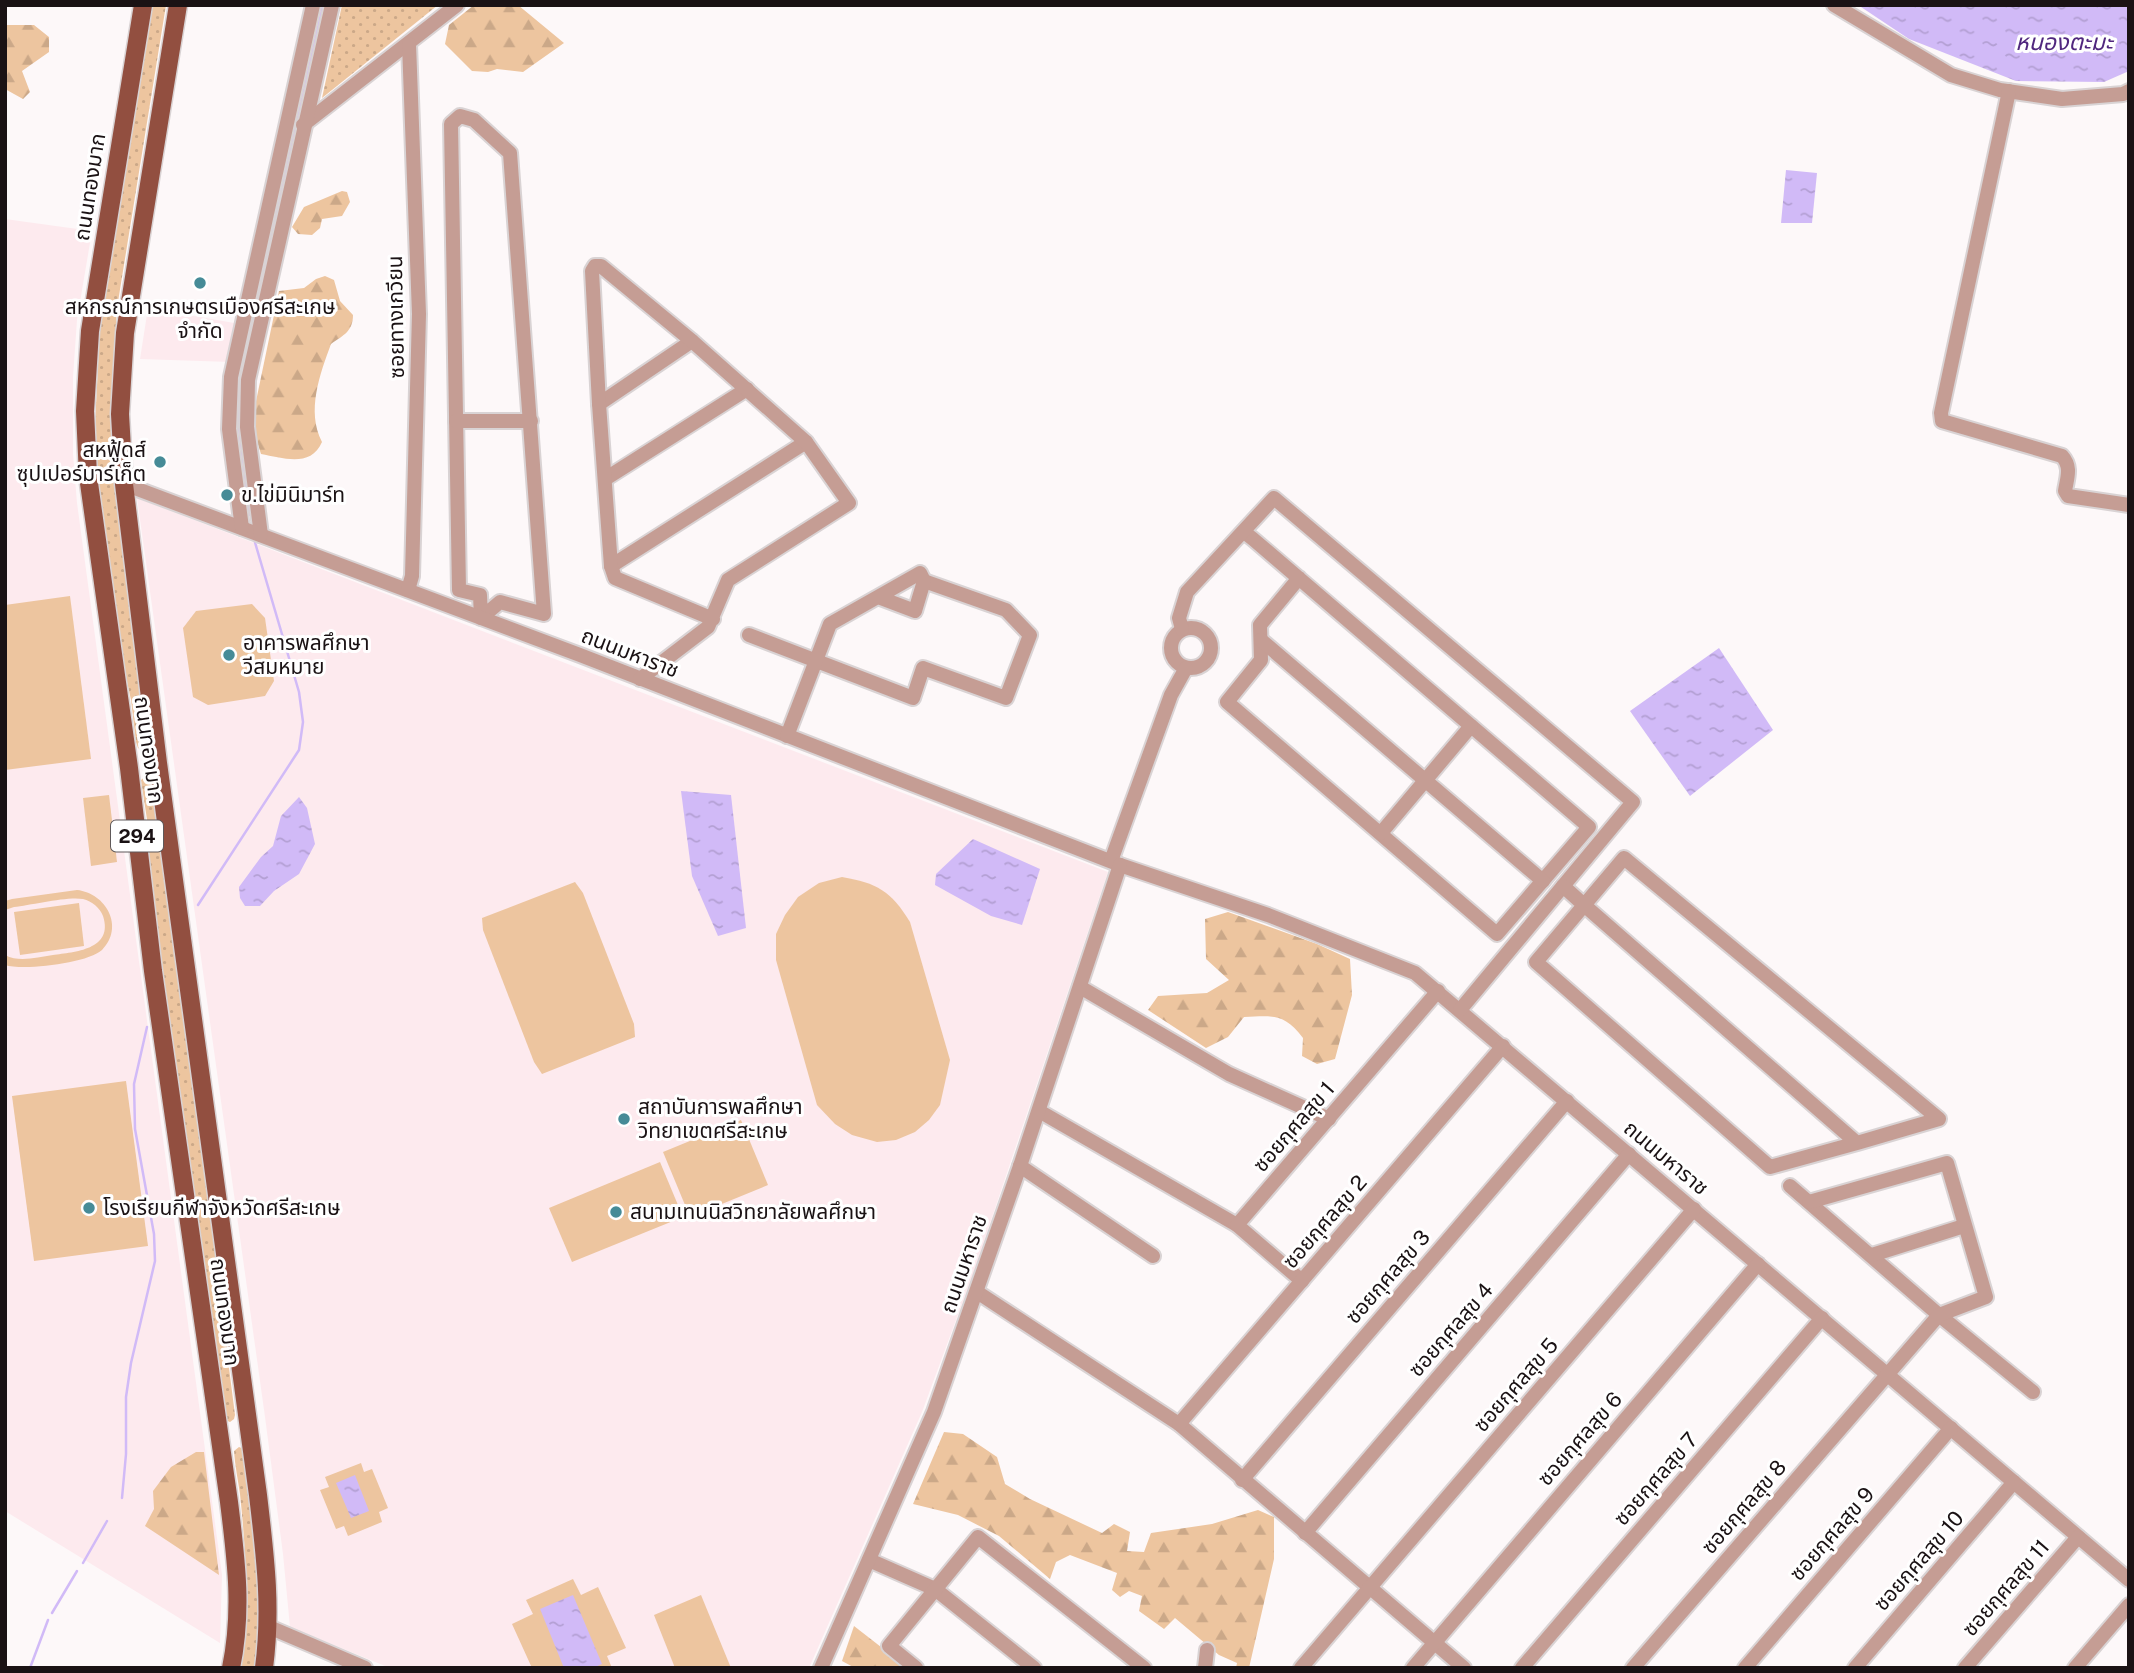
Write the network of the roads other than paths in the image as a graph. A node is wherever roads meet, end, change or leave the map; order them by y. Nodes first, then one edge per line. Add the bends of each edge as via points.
1 (143, 5) edge
2 (178, 5) edge
3 (313, 5) edge
4 (332, 5) edge
5 (1834, 5) edge
6 (455, 6) edge
7 (409, 44) junction
8 (2009, 91) junction
9 (2129, 91) edge
10 (306, 124) junction
11 (286, 132) junction
12 (692, 341) junction
13 (747, 389) junction
14 (599, 404) junction
15 (456, 421) junction
16 (531, 421) junction
17 (806, 442) junction
18 (605, 479) junction
19 (124, 484) junction
20 (2129, 505) edge
21 (242, 528) junction
22 (1244, 532) junction
23 (261, 535) junction
24 (611, 566) junction
25 (1299, 578) junction
26 (924, 581) junction
27 (408, 590) junction
28 (877, 597) junction
29 (481, 618) junction
30 (713, 618) junction
31 (1182, 629) junction
32 (749, 635) dead end
33 (1261, 640) junction
34 (816, 660) junction
35 (1186, 668) junction
36 (640, 679) junction
37 (1471, 726) junction
38 (787, 736) junction
39 (158, 763) junction
40 (129, 768) junction
41 (1425, 780) junction
42 (1381, 834) junction
43 (1116, 863) junction
44 (1543, 881) junction
45 (1563, 886) junction
46 (1584, 905) junction
47 (1080, 987) junction
48 (1438, 991) junction
49 (1460, 1010) junction
50 (1503, 1046) junction
51 (1567, 1101) junction
52 (1039, 1111) junction
53 (1329, 1119) junction
54 (1857, 1143) junction
55 (1629, 1154) junction
56 (1020, 1166) junction
57 (1790, 1186) dead end
58 (1809, 1202) junction
59 (1694, 1209) junction
60 (1237, 1224) junction
61 (1964, 1226) junction
62 (1872, 1255) junction
63 (1153, 1256) dead end
64 (1758, 1264) junction
65 (1302, 1281) junction
66 (977, 1292) junction
67 (1938, 1315) junction
68 (1822, 1318) junction
69 (1886, 1373) junction
70 (2032, 1392) dead end
71 (1179, 1424) junction
72 (1951, 1428) junction
73 (249, 1432) junction
74 (220, 1436) junction
75 (1242, 1480) junction
76 (2014, 1482) junction
77 (1305, 1533) junction
78 (2078, 1536) junction
79 (869, 1560) junction
80 (2129, 1580) edge
81 (1370, 1588) junction
82 (936, 1589) junction
83 (2129, 1605) edge
84 (269, 1628) junction
85 (1434, 1642) junction
86 (1207, 1650) dead end
87 (230, 1668) edge
88 (264, 1668) edge
89 (365, 1668) edge
90 (821, 1668) edge
91 (916, 1668) edge
92 (1034, 1668) edge
93 (1144, 1668) edge
94 (1205, 1668) edge
95 (1301, 1668) edge
96 (1413, 1668) edge
97 (1464, 1668) edge
98 (1522, 1668) edge
99 (1633, 1668) edge
100 (1745, 1668) edge
101 (1855, 1668) edge
102 (1965, 1668) edge
103 (2075, 1668) edge

1 - 40 main road, ถนนทองมาก / 294 via 90,331 85,411 93,515
2 - 19 main road, ถนนทองมาก / 294 via 124,333 120,414
3 - 11 street
4 - 10 street
5 - 8 street via 1951,75
6 - 7 street
7 - 10 street
7 - 27 street, ซอยทางเกวียน via 419,314
8 - 9 street via 2062,99
8 - 20 street via 1942,421 2062,456 2067,462 2068,496
10 - 11 street
10 - 23 street via 248,380 247,427
11 - 21 street via 230,377 229,429
12 - 13 street
12 - 14 street
12 - 14 street via 601,266 595,266
13 - 17 street
13 - 18 street
14 - 18 street
15 - 16 street
15 - 16 street via 451,124 460,116 474,120 510,153
15 - 29 street via 459,590 480,596
16 - 29 street via 544,614 500,602
17 - 24 street
17 - 30 street via 849,503 729,580
18 - 24 street
19 - 21 street, ถนนมหาราช
19 - 39 main road, ถนนทองมาก / 294
21 - 23 street, ถนนมหาราช
22 - 25 street
22 - 31 street via 1187,592 1179,618
22 - 45 street via 1274,498 1633,802
23 - 27 street, ถนนมหาราช
24 - 30 street via 615,578
25 - 33 street via 1260,625
25 - 37 street
26 - 28 street via 920,573
26 - 28 street via 915,611
26 - 34 street via 1006,610 1030,635 1006,698 923,668 913,698
27 - 29 street, ถนนมหาราช
28 - 34 street via 830,624
29 - 36 street, ถนนมหาราช
30 - 36 street via 708,627
31 - 35 street via 1175,634 1171,650 1173,658
31 - 35 street via 1201,629 1212,645 1205,663
32 - 34 street
33 - 41 street
33 - 42 street via 1261,660 1227,702
34 - 38 street
35 - 43 street via 1171,695
36 - 38 street, ถนนมหาราช
37 - 41 street
37 - 44 street via 1589,827
38 - 43 street, ถนนมหาราช
39 - 40 main road
39 - 73 main road, ถนนทองมาก / 294
40 - 74 main road, ถนนทองมาก / 294 via 153,971
41 - 42 street
41 - 44 street
42 - 44 street via 1497,934
43 - 47 street, ถนนมหาราช
43 - 48 street, ถนนมหาราช via 1268,915 1415,973
45 - 46 street
45 - 49 street
46 - 54 street
46 - 54 street via 1536,962 1770,1167
46 - 54 street via 1624,858 1939,1119
47 - 52 street, ถนนมหาราช
47 - 53 street via 1229,1073
48 - 49 street, ถนนมหาราช
48 - 53 street, ซอยกุศลสุข 1
49 - 50 street, ถนนมหาราช
50 - 51 street, ถนนมหาราช
50 - 65 street, ซอยกุศลสุข 2
51 - 55 street, ถนนมหาราช
51 - 75 street, ซอยกุศลสุข 3
52 - 56 street, ถนนมหาราช
52 - 60 street
53 - 60 street, ซอยกุศลสุข 1
55 - 59 street, ถนนมหาราช
55 - 77 street, ซอยกุศลสุข 4
56 - 63 street
56 - 66 street, ถนนมหาราช
57 - 58 street
58 - 61 street via 1947,1163
58 - 62 street
59 - 64 street, ถนนมหาราช
59 - 81 street, ซอยกุศลสุข 5
60 - 65 street
61 - 62 street
61 - 67 street via 1986,1297
62 - 67 street
64 - 68 street, ถนนมหาราช
64 - 85 street, ซอยกุศลสุข 6
65 - 71 street, ซอยกุศลสุข 2
66 - 71 street
66 - 79 street, ถนนมหาราช via 934,1412
67 - 69 street, ซอยกุศลสุข 8
67 - 70 street
68 - 69 street, ถนนมหาราช
68 - 98 street, ซอยกุศลสุข 7
69 - 72 street, ถนนมหาราช
69 - 99 street, ซอยกุศลสุข 8
71 - 75 street
72 - 76 street, ถนนมหาราช
72 - 100 street, ซอยกุศลสุข 9
73 - 74 main road
73 - 84 main road, ถนนทองมาก / 294 via 268,1579
74 - 87 main road, ถนนทองมาก / 294 via 238,1575 239,1613
75 - 77 street
76 - 78 street, ถนนมหาราช
76 - 101 street, ซอยกุศลสุข 10
77 - 81 street
78 - 80 street, ถนนมหาราช
78 - 102 street, ซอยกุศลสุข 11
79 - 82 street
79 - 90 street, ถนนมหาราช
81 - 85 street
81 - 95 street, ซอยกุศลสุข 5
82 - 91 street via 889,1646
82 - 92 street
82 - 93 street via 978,1537
83 - 103 street
84 - 88 main road, ถนนทองมาก / 294
84 - 89 street
85 - 96 street, ซอยกุศลสุข 6
85 - 97 street
86 - 94 street

